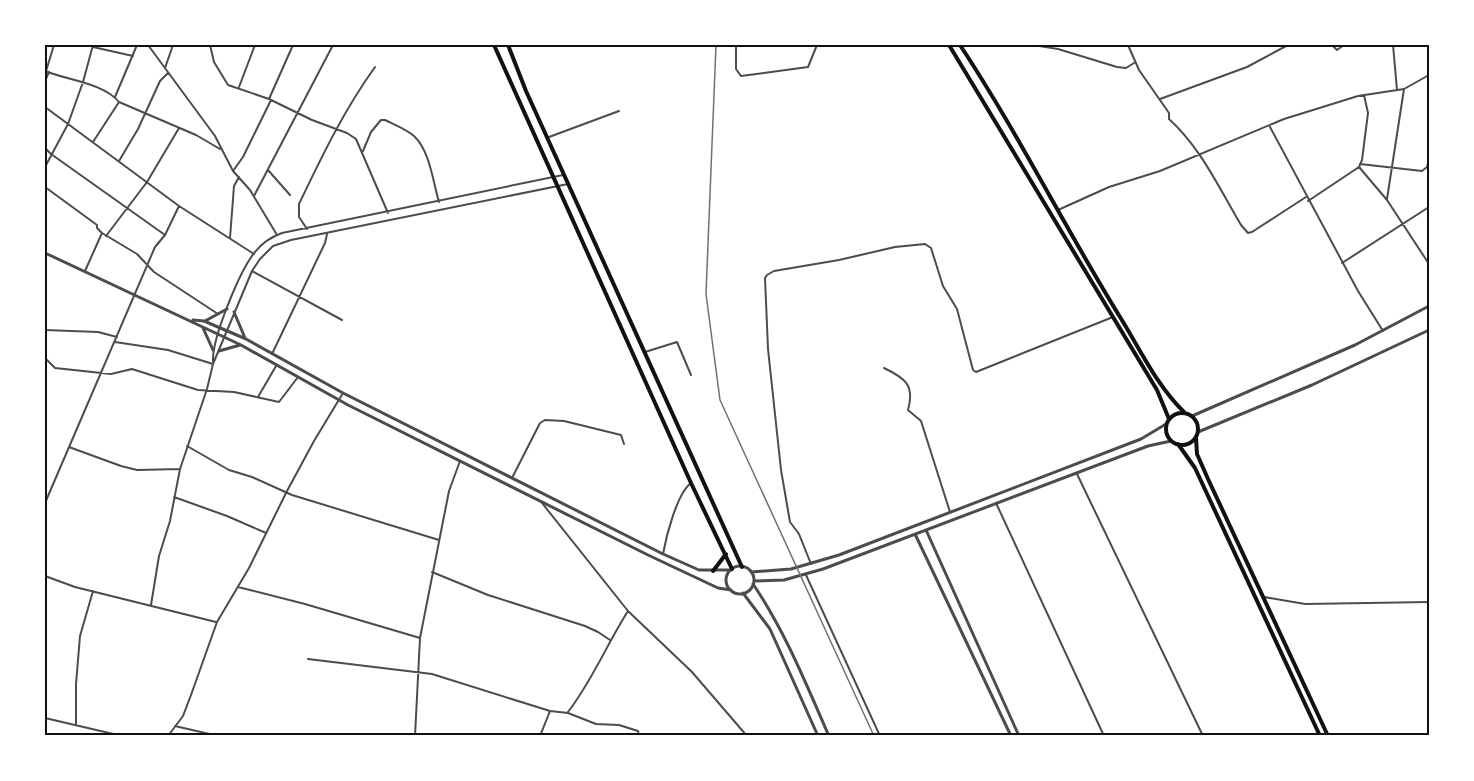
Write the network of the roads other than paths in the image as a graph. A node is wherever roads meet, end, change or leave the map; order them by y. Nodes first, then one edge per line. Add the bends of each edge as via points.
1 (54, 45) edge
2 (137, 45) edge
3 (148, 45) edge
4 (173, 45) edge
5 (210, 45) edge
6 (255, 45) edge
7 (293, 45) edge
8 (333, 45) edge
9 (494, 45) edge
10 (508, 45) edge
11 (736, 45) edge
12 (817, 45) edge
13 (949, 45) edge
14 (960, 45) edge
15 (1033, 45) edge
16 (1128, 45) edge
17 (1288, 45) edge
18 (1332, 45) edge
19 (1344, 45) edge
20 (1393, 45) edge
21 (93, 46) edge
22 (133, 56) junction
23 (1135, 62) junction
24 (375, 67) dead end
25 (165, 68) junction
26 (47, 71) edge
27 (168, 73) junction
28 (1429, 75) edge
29 (45, 81) edge
30 (83, 82) junction
31 (238, 88) junction
32 (1404, 89) junction
33 (1397, 90) junction
34 (1364, 95) junction
35 (115, 97) junction
36 (1160, 99) junction
37 (270, 100) junction
38 (119, 102) junction
39 (45, 107) edge
40 (619, 111) dead end
41 (145, 113) junction
42 (298, 114) junction
43 (68, 123) junction
44 (1269, 126) junction
45 (179, 128) junction
46 (336, 129) junction
47 (549, 137) junction
48 (93, 142) junction
49 (45, 148) edge
50 (220, 149) junction
51 (363, 151) junction
52 (51, 154) junction
53 (1200, 154) junction
54 (1429, 160) edge
55 (119, 161) junction
56 (1360, 165) junction
57 (45, 167) edge
58 (1392, 167) junction
59 (268, 170) junction
60 (233, 171) junction
61 (566, 174) junction
62 (240, 177) junction
63 (554, 178) junction
64 (147, 182) junction
65 (570, 184) junction
66 (45, 187) edge
67 (558, 187) junction
68 (290, 195) dead end
69 (254, 196) junction
70 (1307, 199) junction
71 (1387, 200) junction
72 (439, 202) junction
73 (179, 206) junction
74 (1429, 207) edge
75 (128, 209) junction
76 (1058, 210) junction
77 (388, 213) junction
78 (1403, 224) junction
79 (306, 229) junction
80 (102, 233) junction
81 (327, 233) junction
82 (165, 235) junction
83 (277, 235) junction
84 (106, 236) junction
85 (230, 239) junction
86 (45, 253) edge
87 (254, 254) junction
88 (1342, 263) junction
89 (1429, 263) edge
90 (148, 265) junction
91 (85, 271) junction
92 (252, 271) junction
93 (135, 295) junction
94 (300, 296) junction
95 (1429, 306) edge
96 (227, 309) junction
97 (234, 312) junction
98 (218, 314) junction
99 (1113, 317) junction
100 (191, 320) junction
101 (342, 320) dead end
102 (204, 321) junction
103 (202, 327) junction
104 (219, 327) junction
105 (45, 330) edge
106 (1429, 330) edge
107 (227, 331) junction
108 (1383, 331) junction
109 (217, 334) junction
110 (117, 337) junction
111 (225, 337) junction
112 (246, 339) junction
113 (115, 342) junction
114 (241, 345) junction
115 (213, 350) junction
116 (219, 351) junction
117 (645, 352) junction
118 (272, 354) junction
119 (45, 358) edge
120 (213, 364) junction
121 (277, 365) junction
122 (884, 368) dead end
123 (100, 372) junction
124 (691, 375) dead end
125 (298, 377) junction
126 (207, 389) junction
127 (343, 393) junction
128 (258, 397) junction
129 (339, 400) junction
130 (1184, 412) junction
131 (1192, 416) junction
132 (1167, 422) junction
133 (1198, 432) junction
134 (1196, 438) junction
135 (1171, 441) junction
136 (624, 444) dead end
137 (1178, 444) junction
138 (187, 446) junction
139 (69, 447) junction
140 (460, 461) junction
141 (180, 469) junction
142 (1077, 474) junction
143 (512, 478) junction
144 (691, 483) junction
145 (287, 491) junction
146 (174, 497) junction
147 (542, 502) junction
148 (45, 503) edge
149 (996, 503) junction
150 (950, 512) junction
151 (926, 530) junction
152 (266, 534) junction
153 (915, 534) junction
154 (439, 540) junction
155 (727, 554) junction
156 (663, 555) junction
157 (811, 564) junction
158 (742, 567) junction
159 (731, 569) junction
160 (713, 571) junction
161 (432, 572) junction
162 (751, 572) junction
163 (806, 574) junction
164 (45, 576) edge
165 (754, 582) junction
166 (238, 587) junction
167 (730, 590) junction
168 (93, 591) junction
169 (743, 594) junction
170 (1264, 597) junction
171 (1429, 602) edge
172 (151, 605) junction
173 (628, 611) junction
174 (217, 622) junction
175 (420, 639) junction
176 (610, 640) junction
177 (308, 659) dead end
178 (418, 672) junction
179 (550, 711) junction
180 (568, 713) junction
181 (45, 718) edge
182 (76, 724) junction
183 (175, 726) junction
184 (122, 736) edge
185 (168, 736) edge
186 (218, 736) edge
187 (415, 736) edge
188 (540, 736) edge
189 (639, 736) edge
190 (747, 736) edge
191 (818, 736) edge
192 (829, 736) edge
193 (880, 736) edge
194 (1011, 736) edge
195 (1019, 736) edge
196 (1104, 736) edge
197 (1203, 736) edge
198 (1320, 736) edge
199 (1328, 736) edge

1 - 26 street
2 - 22 street
3 - 25 street
4 - 25 street
5 - 31 street via 214,62 226,82
6 - 31 street
7 - 37 street
8 - 42 street
9 - 63 main road
10 - 47 main road
11 - 12 street via 736,69 741,76 808,67
13 - 99 main road
14 - 76 main road
15 - 23 street via 1117,67 1126,68
16 - 23 street
17 - 36 street via 1235,72
18 - 19 street via 1337,50
20 - 33 street
21 - 22 street
21 - 30 street
22 - 35 street
23 - 36 street
24 - 46 street
25 - 27 street
26 - 29 street
26 - 30 street
27 - 41 street
27 - 50 street via 215,136
28 - 32 street
30 - 35 street
30 - 43 street
31 - 37 street
32 - 33 street
32 - 58 street
33 - 34 street
34 - 44 street
34 - 56 street via 1368,113
35 - 38 street
36 - 53 street via 1169,119
37 - 42 street
37 - 60 street
38 - 41 street
38 - 48 street
39 - 43 street
40 - 47 street
41 - 45 street
41 - 55 street
42 - 46 street
42 - 59 street
43 - 48 street
43 - 52 street
44 - 53 street
44 - 70 street
45 - 50 street
45 - 64 street
46 - 51 street via 356,140
46 - 79 street via 299,204 299,217
47 - 61 main road
48 - 55 street
49 - 52 street
50 - 60 street
51 - 72 street via 381,120 412,134 425,154
51 - 77 street
52 - 57 street
52 - 75 street
53 - 70 street via 1248,232
53 - 76 street via 1108,187
54 - 58 street via 1422,171
55 - 64 street
56 - 58 street
56 - 70 street
56 - 71 street
58 - 71 street
59 - 68 street
59 - 69 street
60 - 62 street
61 - 63 street
61 - 65 main road
62 - 69 street
62 - 85 street via 234,186
63 - 67 main road
63 - 72 street
64 - 73 street
64 - 75 street
65 - 67 street
65 - 117 main road
66 - 80 street via 97,225
67 - 81 street
67 - 144 main road
69 - 83 street
70 - 88 street
71 - 78 street
72 - 77 street
73 - 82 street
73 - 85 street
74 - 78 street
75 - 82 street
75 - 84 street
76 - 130 main road via 1166,393
77 - 79 street
78 - 88 street
78 - 89 street
79 - 83 street
80 - 84 street
80 - 91 street
81 - 92 street via 273,246
81 - 94 street
82 - 90 street
83 - 87 street
84 - 90 street
85 - 87 street
86 - 91 street
87 - 96 street
88 - 108 street
90 - 93 street
90 - 98 street
91 - 93 street
92 - 94 street
92 - 97 street
93 - 100 street
93 - 110 street
94 - 101 street
94 - 118 street
95 - 108 street
96 - 98 street
96 - 104 street
97 - 107 street
97 - 112 street
98 - 102 street
99 - 132 main road via 1157,390
99 - 157 street via 976,372 957,309 931,248 925,244 767,275 768,349 782,470 790,522
100 - 102 street
100 - 103 street
102 - 104 street
103 - 109 street
103 - 115 street
104 - 107 street
104 - 109 street
105 - 110 street via 98,332
106 - 133 street via 1312,385
107 - 111 street
107 - 112 street
108 - 131 street
109 - 111 street
109 - 115 street
110 - 113 street
111 - 114 street
111 - 116 street
112 - 118 street
113 - 120 street via 168,350
113 - 123 street
114 - 116 street
114 - 121 street
115 - 120 street
116 - 120 street
117 - 124 street via 676,342
117 - 158 main road
118 - 127 street
119 - 123 street via 55,368
120 - 126 street
121 - 125 street
121 - 128 street
122 - 150 street via 907,382 912,398 908,410 921,421
123 - 126 street via 132,369 198,390
123 - 139 street
125 - 128 street via 279,402
125 - 129 street
126 - 128 street
126 - 138 street
127 - 129 street
127 - 143 street
129 - 140 street
129 - 145 street
130 - 131 main road
130 - 132 main road
131 - 133 main road
132 - 135 main road
132 - 150 street via 1141,440
133 - 134 main road
134 - 137 main road via 1188,444
134 - 170 main road via 1197,454 1208,480
135 - 137 main road
135 - 142 street
136 - 143 street via 622,435 545,420
137 - 198 main road via 1195,468
138 - 141 street
138 - 145 street via 229,470
139 - 141 street via 137,470
139 - 148 street
140 - 147 street
140 - 154 street
141 - 146 street
142 - 149 street
142 - 197 street
143 - 156 street
144 - 155 main road
144 - 156 street via 680,498
145 - 152 street
145 - 154 street
146 - 152 street
146 - 172 street
147 - 167 street via 668,565
147 - 173 street
149 - 151 street
149 - 196 street
150 - 157 street
151 - 153 street
151 - 195 street
152 - 166 street
153 - 163 street
153 - 194 street
154 - 161 street
155 - 159 main road
155 - 160 main road
156 - 160 street via 699,570
157 - 162 street
158 - 159 street
158 - 162 street
159 - 160 street
159 - 167 street via 726,580
161 - 175 street
161 - 176 street via 488,595 585,626
162 - 165 street
163 - 165 street
163 - 193 street
164 - 168 street
165 - 169 street
165 - 192 street
166 - 174 street
166 - 175 street
167 - 169 street
168 - 172 street
168 - 182 street via 80,636
169 - 191 street via 770,629
170 - 171 street via 1305,604
170 - 199 main road
172 - 174 street
173 - 176 street
173 - 190 street via 692,672
174 - 183 street via 183,716
175 - 178 street
176 - 180 street
177 - 178 street
178 - 179 street
178 - 187 street
179 - 180 street
179 - 188 street
180 - 189 street via 596,724 637,730
181 - 182 street
182 - 184 street
183 - 185 street
183 - 186 street

